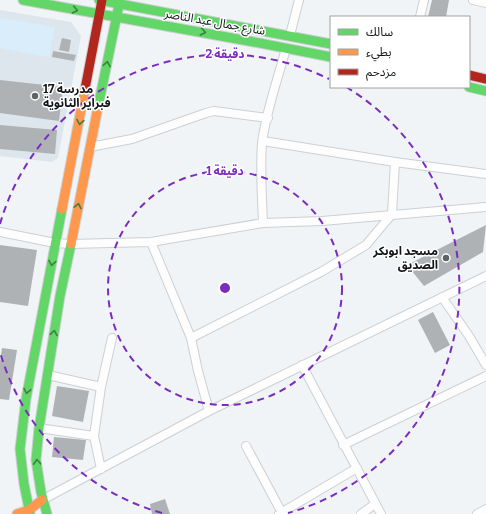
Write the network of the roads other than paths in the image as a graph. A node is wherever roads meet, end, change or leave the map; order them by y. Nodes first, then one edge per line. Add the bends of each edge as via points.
1 (23, 0) edge
2 (101, 0) edge
3 (299, 0) edge
4 (424, 0) edge
5 (473, 0) edge
6 (120, 2) edge
7 (486, 3) edge
8 (99, 15) junction
9 (420, 16) edge
10 (116, 18) junction
11 (290, 35) junction
12 (330, 44) edge
13 (286, 48) junction
14 (330, 57) edge
15 (470, 75) edge
16 (486, 79) edge
17 (470, 87) edge
18 (486, 91) edge
19 (268, 118) junction
20 (263, 141) junction
21 (90, 147) junction
22 (395, 162) junction
23 (486, 174) edge
24 (486, 207) edge
25 (392, 214) junction
26 (263, 222) junction
27 (0, 232) edge
28 (151, 242) junction
29 (55, 243) junction
30 (70, 244) junction
31 (486, 276) edge
32 (442, 297) junction
33 (112, 338) dead end
34 (191, 338) junction
35 (486, 365) edge
36 (302, 366) junction
37 (48, 375) junction
38 (486, 376) edge
39 (101, 387) junction
40 (209, 411) junction
41 (39, 428) junction
42 (94, 436) junction
43 (344, 445) junction
44 (246, 446) dead end
45 (357, 468) junction
46 (100, 469) junction
47 (42, 500) junction
48 (375, 504) junction
49 (486, 509) edge
50 (30, 512) edge
51 (280, 513) edge
52 (17, 514) edge
53 (47, 514) edge
54 (361, 514) edge
55 (381, 514) edge
56 (477, 514) edge

1 -> 8 main road, شارع جمال عبد الناصر
2 - 6 main road, شارع جمال عبد الناصر
2 - 8 main road
3 - 11 street
4 - 9 street
5 - 7 street
6 - 10 main road
6 - 11 main road, شارع جمال عبد الناصر
8 - 10 main road, شارع جمال عبد الناصر
8 -> 29 main road
10 -> 13 main road, شارع جمال عبد الناصر via 174,26
21 -> 10 main road
11 - 12 main road, شارع جمال عبد الناصر
13 - 14 main road, شارع جمال عبد الناصر
13 - 19 street
15 - 16 main road
17 - 18 main road
19 - 20 street
19 - 21 street via 214,111 132,139
20 - 22 street
20 - 26 street
30 -> 21 main road
22 - 23 street
22 - 25 street
24 - 25 street
25 - 26 street via 322,221
25 - 34 street via 366,245 348,257
26 - 28 street
27 - 29 street
28 - 30 street
28 - 34 street
29 - 30 street
29 -> 50 main road via 22,425 20,449
37 -> 30 main road
31 - 32 street
32 - 35 street
32 - 36 street
33 - 39 street
34 - 40 street
36 - 40 street
36 - 43 street
37 - 39 street
37 - 41 main road
38 - 43 street
39 - 42 street
40 - 46 street
41 - 42 street
47 -> 41 main road via 36,460
42 - 46 street
43 - 45 street
44 - 51 street
45 - 48 street
45 - 51 street
46 - 47 street
47 - 50 main road
47 - 53 main road
48 - 54 street
48 - 55 street
49 - 56 street
50 - 52 main road

